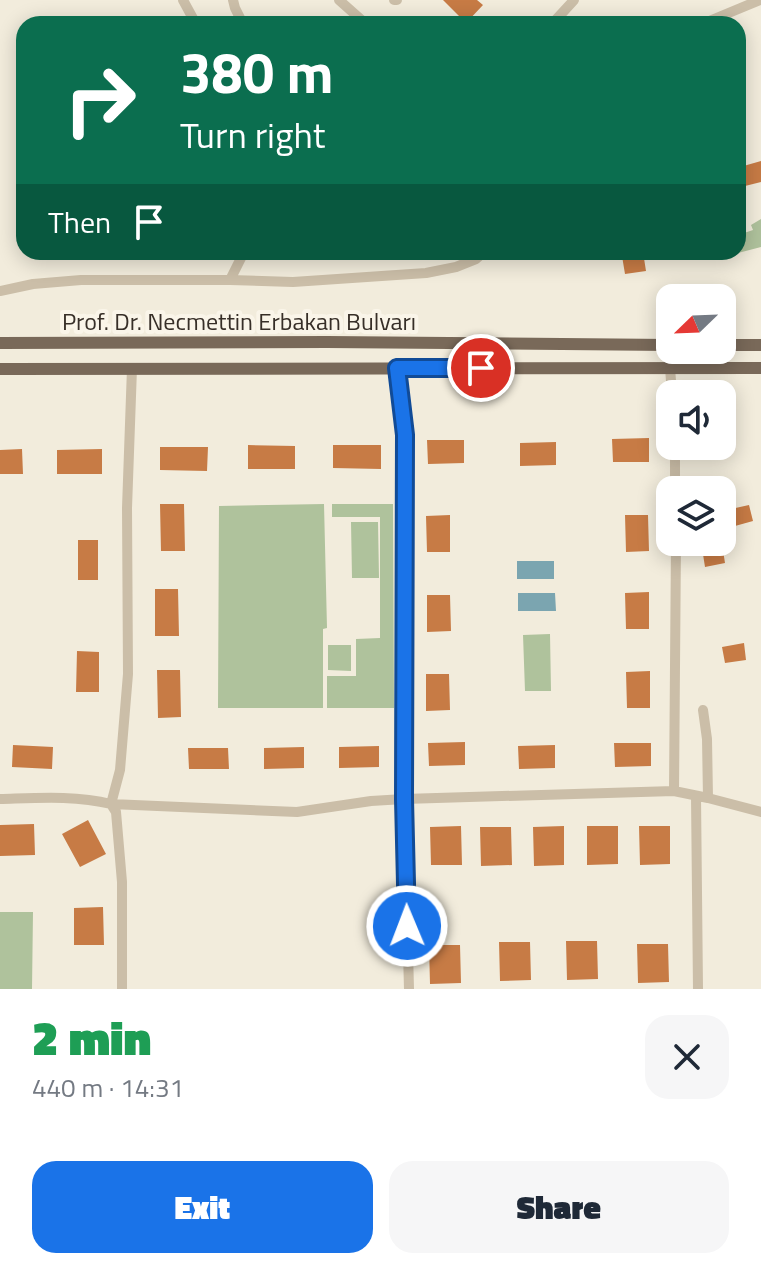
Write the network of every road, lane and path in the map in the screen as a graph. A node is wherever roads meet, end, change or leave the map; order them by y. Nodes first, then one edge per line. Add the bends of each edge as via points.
1 (339, 0) edge
2 (574, 0) edge
3 (760, 0) edge
4 (357, 16) edge
5 (559, 16) edge
6 (721, 16) edge
7 (240, 260) edge
8 (474, 260) edge
9 (230, 280) junction
10 (0, 291) edge
11 (0, 343) edge
12 (656, 345) edge
13 (736, 345) edge
14 (761, 345) edge
15 (132, 368) junction
16 (397, 368) junction
17 (670, 368) junction
18 (761, 368) edge
19 (0, 369) edge
20 (671, 380) edge
21 (676, 556) edge
22 (703, 710) dead end
23 (674, 791) junction
24 (696, 796) junction
25 (708, 798) junction
26 (0, 799) edge
27 (404, 799) junction
28 (111, 804) junction
29 (761, 812) edge
30 (122, 989) edge
31 (409, 989) edge
32 (698, 989) edge

1 - 4 street
2 - 5 street
3 - 6 street
7 - 9 street
8 - 9 street via 426,273 293,282
9 - 10 street via 81,280
11 - 12 main road, Prof. Dr. Necmettin Erbakan Bulvarı
13 - 14 main road
15 - 16 main road, Prof. Dr. Necmettin Erbakan Bulvarı
15 - 19 main road, Prof. Dr. Necmettin Erbakan Bulvarı
15 - 28 street via 128,674 120,770
16 - 17 main road, Prof. Dr. Necmettin Erbakan Bulvarı
16 - 27 street via 405,435
17 - 18 main road, Prof. Dr. Necmettin Erbakan Bulvarı
17 - 20 street
21 - 23 street
22 - 25 street
23 - 24 street
23 - 27 street
24 - 25 street
24 - 32 street
25 - 29 street
26 - 28 street
27 - 28 street via 297,812
27 - 31 street
28 - 30 street via 118,824 122,882

